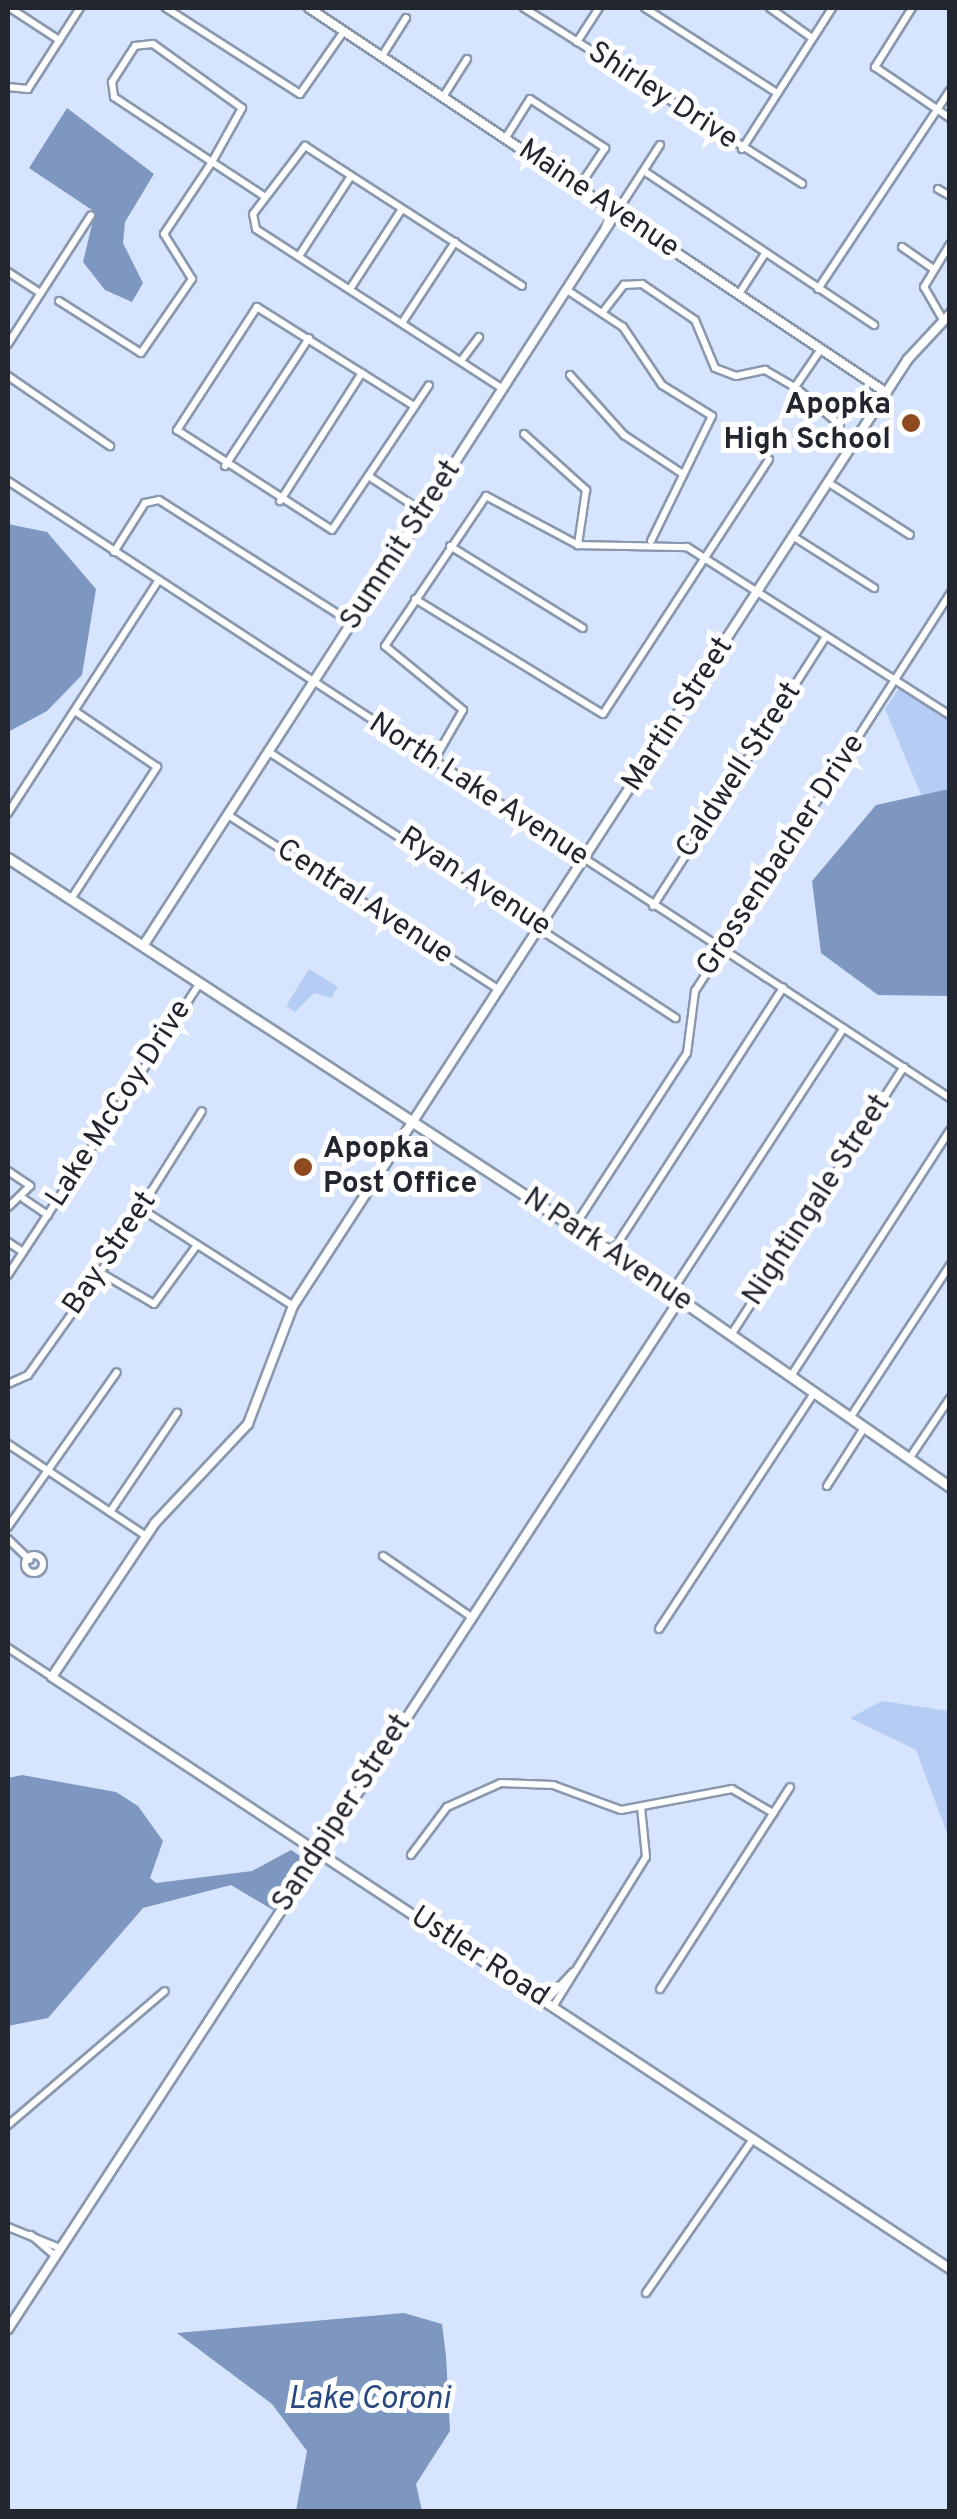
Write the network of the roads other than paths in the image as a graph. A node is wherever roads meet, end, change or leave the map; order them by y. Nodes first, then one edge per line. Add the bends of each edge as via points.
1 (10, 8) edge
2 (80, 8) edge
3 (309, 8) edge
4 (524, 8) edge
5 (599, 8) edge
6 (646, 8) edge
7 (770, 8) edge
8 (832, 8) edge
9 (912, 8) edge
10 (170, 9) edge
11 (406, 18) dead end
12 (344, 31) junction
13 (812, 38) junction
14 (59, 40) junction
15 (576, 42) junction
16 (382, 56) junction
17 (468, 59) dead end
18 (8, 87) edge
19 (950, 90) edge
20 (777, 94) junction
21 (443, 97) junction
22 (937, 110) junction
23 (950, 118) edge
24 (505, 138) junction
25 (660, 145) dead end
26 (742, 149) junction
27 (212, 162) junction
28 (644, 171) junction
29 (351, 176) junction
30 (802, 184) dead end
31 (579, 188) junction
32 (938, 189) dead end
33 (264, 196) junction
34 (950, 196) edge
35 (402, 209) junction
36 (616, 212) junction
37 (91, 215) dead end
38 (454, 242) junction
39 (950, 244) edge
40 (902, 248) dead end
41 (764, 255) junction
42 (299, 256) junction
43 (932, 269) junction
44 (8, 272) edge
45 (522, 286) dead end
46 (350, 289) junction
47 (818, 289) junction
48 (567, 290) junction
49 (40, 293) junction
50 (739, 294) junction
51 (58, 301) dead end
52 (602, 313) junction
53 (946, 316) edge
54 (402, 323) junction
55 (874, 326) dead end
56 (479, 337) dead end
57 (308, 338) junction
58 (8, 344) edge
59 (821, 348) junction
60 (462, 361) junction
61 (362, 374) junction
62 (570, 375) dead end
63 (8, 376) edge
64 (428, 385) dead end
65 (795, 387) junction
66 (503, 388) junction
67 (887, 393) junction
68 (414, 406) junction
69 (840, 425) dead end
70 (524, 434) dead end
71 (110, 446) dead end
72 (769, 458) dead end
73 (225, 466) junction
74 (683, 474) junction
75 (370, 477) junction
76 (8, 481) edge
77 (830, 483) junction
78 (280, 501) junction
79 (423, 512) junction
80 (910, 535) dead end
81 (794, 537) junction
82 (651, 541) junction
83 (578, 545) junction
84 (450, 546) junction
85 (114, 552) junction
86 (705, 556) junction
87 (158, 581) junction
88 (874, 588) dead end
89 (759, 592) junction
90 (950, 594) edge
91 (415, 598) junction
92 (352, 623) junction
93 (583, 628) dead end
94 (826, 636) junction
95 (895, 680) junction
96 (312, 684) junction
97 (74, 711) junction
98 (950, 715) edge
99 (269, 752) junction
100 (433, 762) junction
101 (8, 814) edge
102 (228, 815) junction
103 (8, 858) edge
104 (585, 860) junction
105 (71, 899) junction
106 (653, 906) junction
107 (542, 927) junction
108 (143, 946) junction
109 (720, 950) junction
110 (200, 982) junction
111 (784, 988) junction
112 (500, 990) junction
113 (676, 1018) dead end
114 (844, 1028) junction
115 (904, 1067) junction
116 (950, 1098) edge
117 (202, 1111) dead end
118 (415, 1122) junction
119 (950, 1130) edge
120 (8, 1171) edge
121 (24, 1199) junction
122 (8, 1208) edge
123 (142, 1210) junction
124 (48, 1215) junction
125 (574, 1228) junction
126 (8, 1242) edge
127 (197, 1245) junction
128 (23, 1252) junction
129 (612, 1252) junction
130 (950, 1265) edge
131 (101, 1273) junction
132 (8, 1275) edge
133 (676, 1296) junction
134 (294, 1306) junction
135 (731, 1335) junction
136 (117, 1372) dead end
137 (790, 1377) junction
138 (8, 1384) edge
139 (814, 1393) junction
140 (950, 1398) edge
141 (178, 1412) dead end
142 (850, 1418) junction
143 (864, 1428) junction
144 (8, 1444) edge
145 (910, 1459) junction
146 (52, 1474) junction
147 (827, 1486) dead end
148 (950, 1487) edge
149 (110, 1512) junction
150 (8, 1527) edge
151 (146, 1536) junction
152 (8, 1539) edge
153 (383, 1556) dead end
154 (30, 1560) dead end
155 (473, 1618) junction
156 (659, 1628) dead end
157 (8, 1648) edge
158 (52, 1677) junction
159 (790, 1787) dead end
160 (641, 1807) junction
161 (773, 1814) junction
162 (317, 1852) junction
163 (411, 1855) dead end
164 (573, 1972) junction
165 (557, 1984) junction
166 (660, 1989) dead end
167 (565, 1990) junction
168 (165, 1991) dead end
169 (549, 2004) junction
170 (8, 2126) edge
171 (754, 2139) junction
172 (8, 2228) edge
173 (58, 2252) junction
174 (950, 2268) edge
175 (646, 2293) dead end
176 (8, 2329) edge

1 - 14 street
2 - 14 street
3 - 12 street, Maine Avenue
4 - 15 street, Shirley Drive
5 - 15 street
6 - 20 street
7 - 13 street
8 - 13 street
9 - 22 street via 875,60 878,72
10 - 12 street via 300,94
11 - 16 street
12 - 16 street, Maine Avenue
13 - 20 street
14 - 18 street via 28,89
15 - 26 street, Shirley Drive
16 - 21 street, Maine Avenue
17 - 21 street
19 - 22 street
20 - 26 street
21 - 24 street, Maine Avenue
22 - 23 street
22 - 47 street
24 - 31 street, Maine Avenue
24 - 31 street via 530,99 605,148
25 - 28 street, Summit Street
26 - 30 street, Shirley Drive
27 - 27 street via 114,97 112,82 136,46 153,44 239,102
27 - 33 street
27 - 51 street via 164,234 167,249 194,271 147,350 133,353
28 - 36 street, Summit Street
28 - 41 street
29 - 33 street via 302,146
29 - 35 street
29 - 42 street
31 - 36 street, Maine Avenue
32 - 34 street
33 - 42 street via 252,221
35 - 38 street
35 - 46 street
36 - 48 street, Summit Street
36 - 50 street, Maine Avenue
37 - 49 street
38 - 45 street
38 - 54 street
39 - 43 street
40 - 43 street
41 - 47 street
41 - 50 street
42 - 46 street
43 - 53 street via 924,287
44 - 49 street
46 - 54 street
47 - 55 street
48 - 52 street
48 - 66 street, Summit Street
49 - 58 street
50 - 59 street, Maine Avenue
52 - 65 street via 624,285 642,284 695,320 715,368 736,376 765,370
52 - 74 street via 623,327 662,385 712,416
53 - 67 street, Martin Street
54 - 60 street
56 - 60 street
57 - 61 street
57 - 73 street
57 - 73 street via 257,307 177,430
59 - 65 street
59 - 67 street, Maine Avenue
60 - 66 street
61 - 68 street
61 - 78 street
62 - 74 street via 624,435
63 - 71 street
64 - 68 street
65 - 69 street
66 - 79 street, Summit Street
67 - 77 street, Martin Street
68 - 75 street
70 - 83 street via 586,490
72 - 86 street
73 - 78 street
74 - 82 street
75 - 78 street via 332,530
75 - 79 street
76 - 85 street, North Lake Avenue
77 - 80 street
77 - 81 street, Martin Street
79 - 92 street, Summit Street
81 - 88 street
81 - 89 street, Martin Street
82 - 83 street
82 - 86 street
83 - 84 street via 486,496
84 - 91 street
84 - 93 street
85 - 87 street, North Lake Avenue
85 - 92 street via 145,503 159,500
86 - 89 street
86 - 91 street via 603,714
87 - 96 street, North Lake Avenue
87 - 97 street
89 - 94 street
89 - 104 street, Martin Street
90 - 95 street, Grossenbacher Drive
91 - 100 street via 386,652 464,710
92 - 96 street, Summit Street
94 - 95 street
94 - 106 street, Caldwell Street
95 - 98 street
95 - 109 street, Grossenbacher Drive
96 - 99 street, Summit Street
96 - 100 street, North Lake Avenue
97 - 101 street
97 - 105 street via 157,767
99 - 102 street, Summit Street
99 - 107 street, Ryan Avenue
100 - 104 street, North Lake Avenue
102 - 108 street, Summit Street
102 - 112 street, Central Avenue
103 - 105 main road, N Park Avenue
104 - 106 street, North Lake Avenue
104 - 107 street, Martin Street
105 - 108 main road, N Park Avenue
106 - 109 street, North Lake Avenue
107 - 112 street, Martin Street
107 - 113 street, Ryan Avenue
108 - 110 main road, N Park Avenue
109 - 111 street, North Lake Avenue
109 - 125 street, Grossenbacher Drive via 695,991 687,1053
110 - 118 main road, N Park Avenue
110 - 124 street, Lake McCoy Drive
111 - 114 street, North Lake Avenue
111 - 129 street
112 - 118 street, Martin Street
114 - 115 street, North Lake Avenue
114 - 133 street, Sandpiper Street
115 - 116 street, North Lake Avenue
115 - 135 street, Nightingale Street
117 - 123 street, Bay Street
118 - 125 main road, N Park Avenue
118 - 134 street, Martin Street
119 - 137 street
120 - 121 street via 30,1185
121 - 122 street
121 - 124 street
123 - 127 street
123 - 131 street, Bay Street
124 - 128 street, Lake McCoy Drive
125 - 129 main road, N Park Avenue
126 - 128 street
127 - 131 street via 154,1304
127 - 134 street
128 - 132 street, Lake McCoy Drive
129 - 133 main road, N Park Avenue
130 - 142 street
131 - 138 street, Bay Street via 28,1375
133 - 135 main road, N Park Avenue
133 - 155 street, Sandpiper Street
134 - 151 street, Martin Street via 248,1424
135 - 137 main road, N Park Avenue
136 - 146 street
137 - 139 main road, N Park Avenue
139 - 142 main road, N Park Avenue
139 - 156 street
140 - 145 street
141 - 149 street
142 - 143 main road, N Park Avenue
143 - 145 main road, N Park Avenue
143 - 147 street
144 - 146 street
145 - 148 main road, N Park Avenue
146 - 149 street
146 - 150 street
149 - 151 street
151 - 158 street, Martin Street
152 - 154 street
153 - 155 street
155 - 162 street, Sandpiper Street
157 - 158 street, Ustler Road
158 - 162 street, Ustler Road
159 - 161 street
160 - 161 street via 723,1788
160 - 163 street via 501,1782 447,1807
160 - 164 street via 646,1858
161 - 166 street
162 - 169 street, Ustler Road
162 - 173 street, Sandpiper Street
164 - 165 street
164 - 167 street
165 - 167 street
165 - 169 street
167 - 169 street
168 - 170 street
169 - 171 street, Ustler Road
171 - 174 street, Ustler Road
171 - 175 street
172 - 173 street
173 - 176 street, Sandpiper Street

